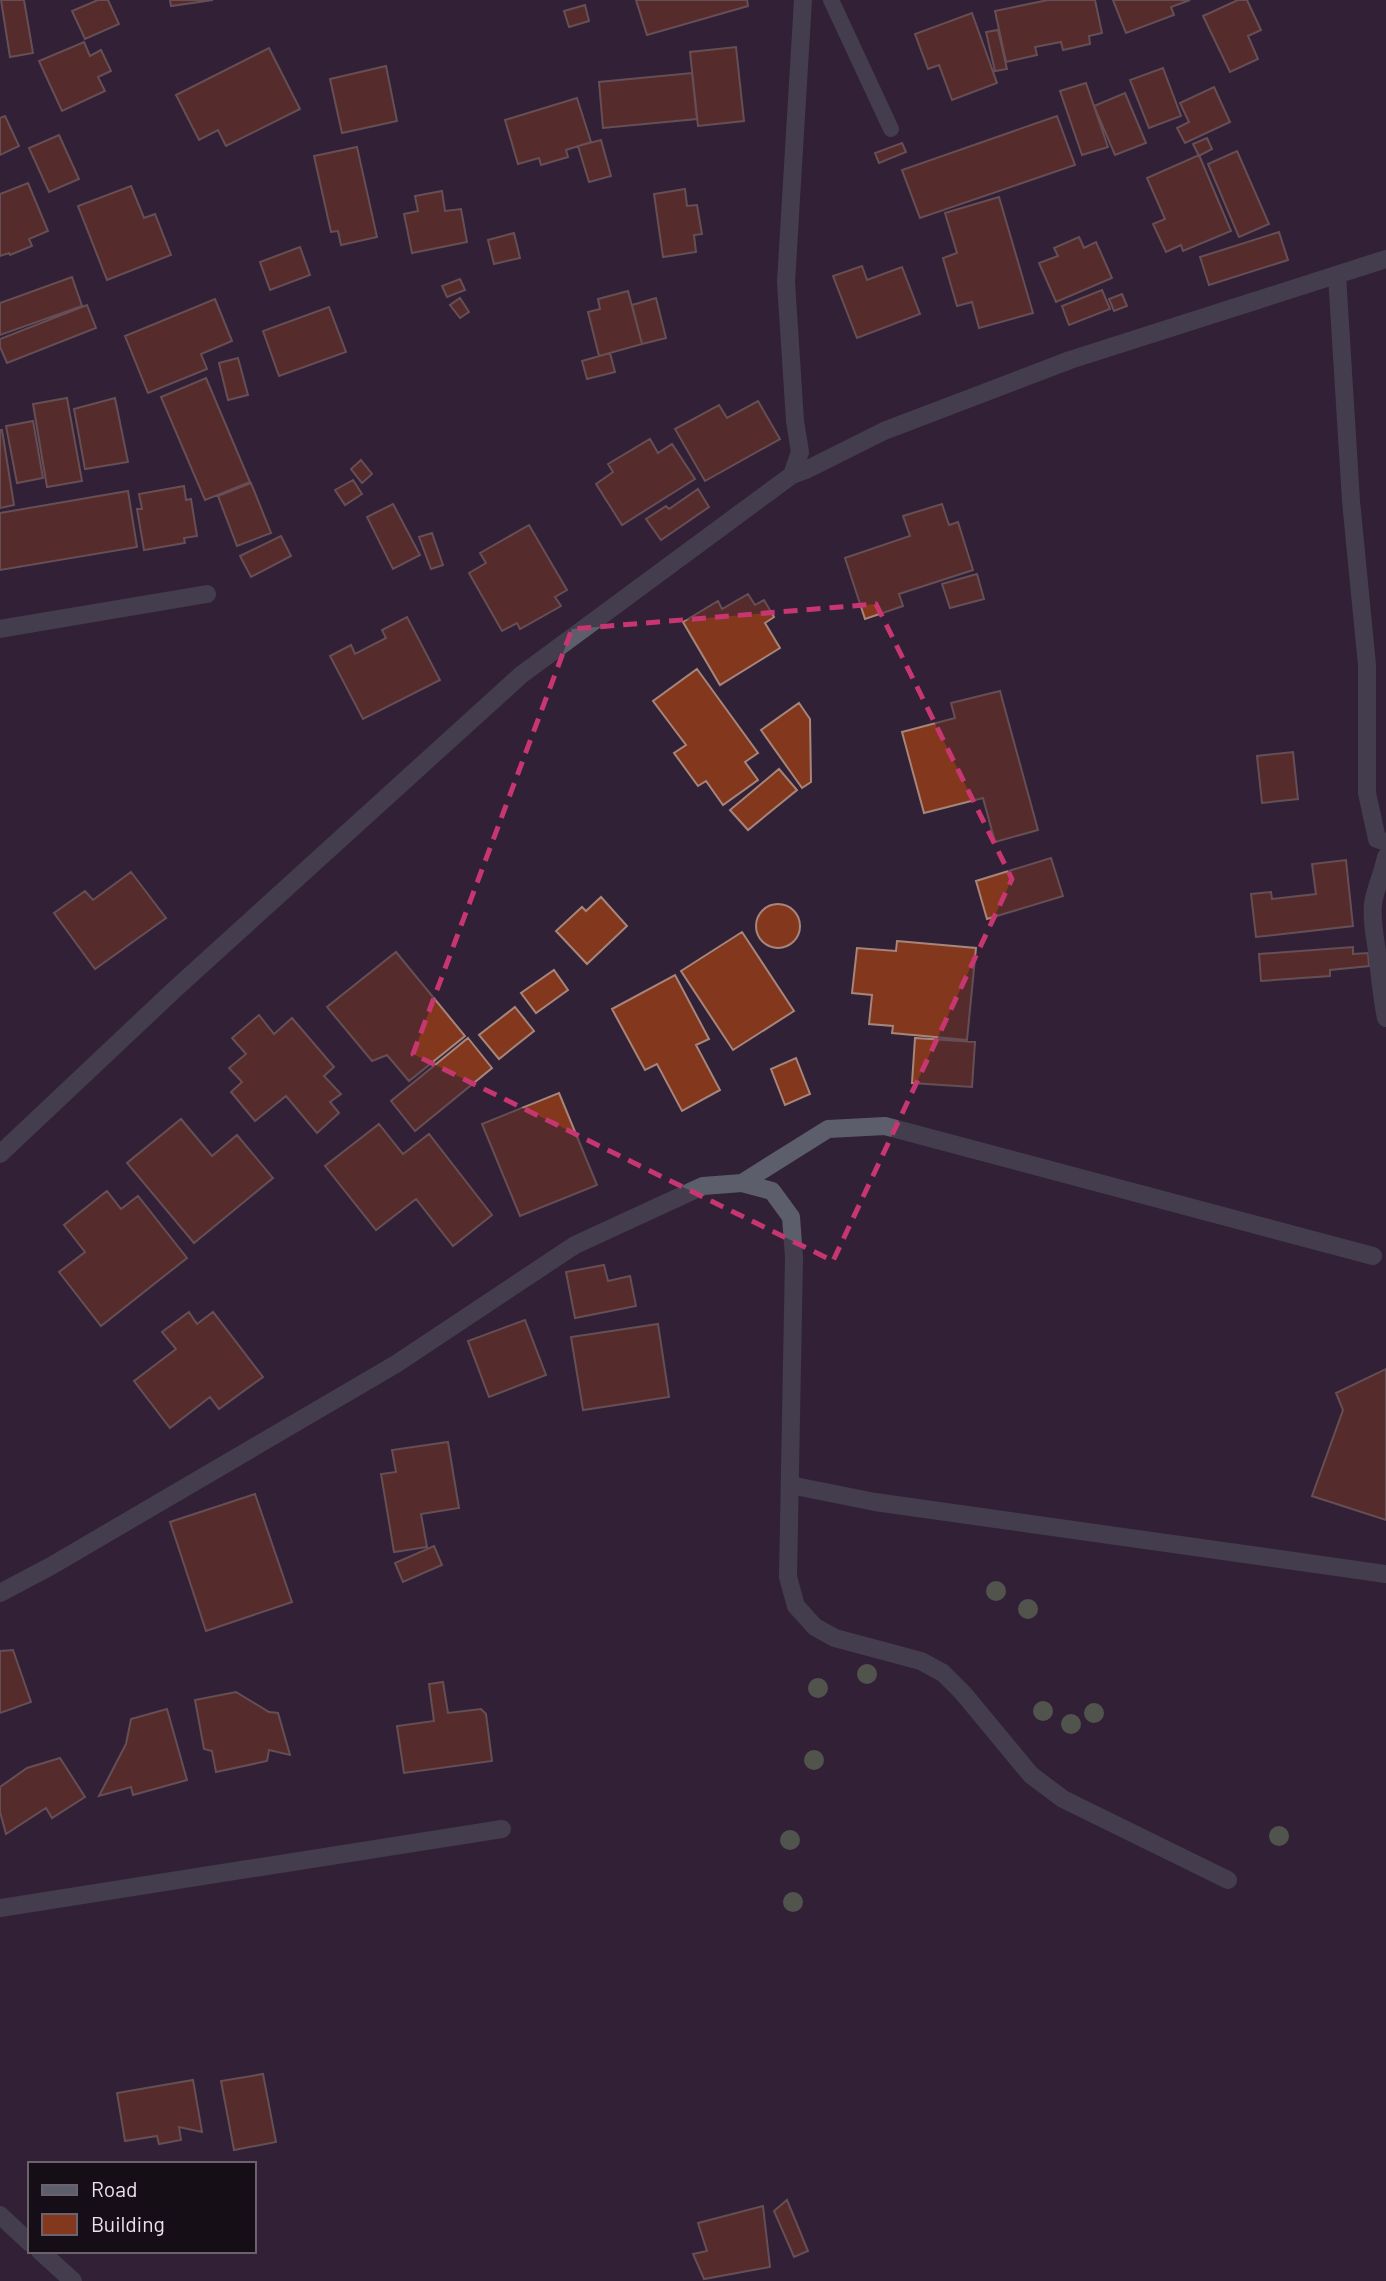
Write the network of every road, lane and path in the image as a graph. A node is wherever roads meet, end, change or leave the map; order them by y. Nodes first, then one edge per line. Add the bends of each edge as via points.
1 (803, 0) edge
2 (831, 0) edge
3 (891, 128) dead end
4 (1386, 259) edge
5 (1337, 275) junction
6 (792, 475) junction
7 (207, 594) dead end
8 (0, 629) edge
9 (1386, 663) edge
10 (1367, 665) junction
11 (1386, 842) edge
12 (1386, 857) edge
13 (1386, 1018) edge
14 (0, 1154) edge
15 (742, 1183) junction
16 (1373, 1256) dead end
17 (790, 1485) junction
18 (1386, 1574) edge
19 (0, 1593) edge
20 (502, 1829) dead end
21 (1228, 1880) dead end
22 (0, 1908) edge
23 (0, 2214) edge
24 (28, 2241) edge
25 (42, 2253) edge
26 (73, 2281) edge

1 - 6 street via 786,282 800,452
2 - 3 lane
4 - 5 street
5 - 6 street via 1070,360 884,431
5 - 10 street
6 - 14 street via 521,675
7 - 8 street
9 - 10 street
10 - 11 street via 1367,793 1377,839
12 - 13 street via 1373,903
15 - 16 street via 828,1129 885,1126
15 - 17 street via 772,1191 791,1217
15 - 19 street via 703,1186 575,1245 396,1364
17 - 18 street via 875,1502
17 - 21 street via 788,1577 796,1606 815,1627 835,1638 921,1661 943,1673 1043,1786
20 - 22 street
23 - 24 street
25 - 26 street

